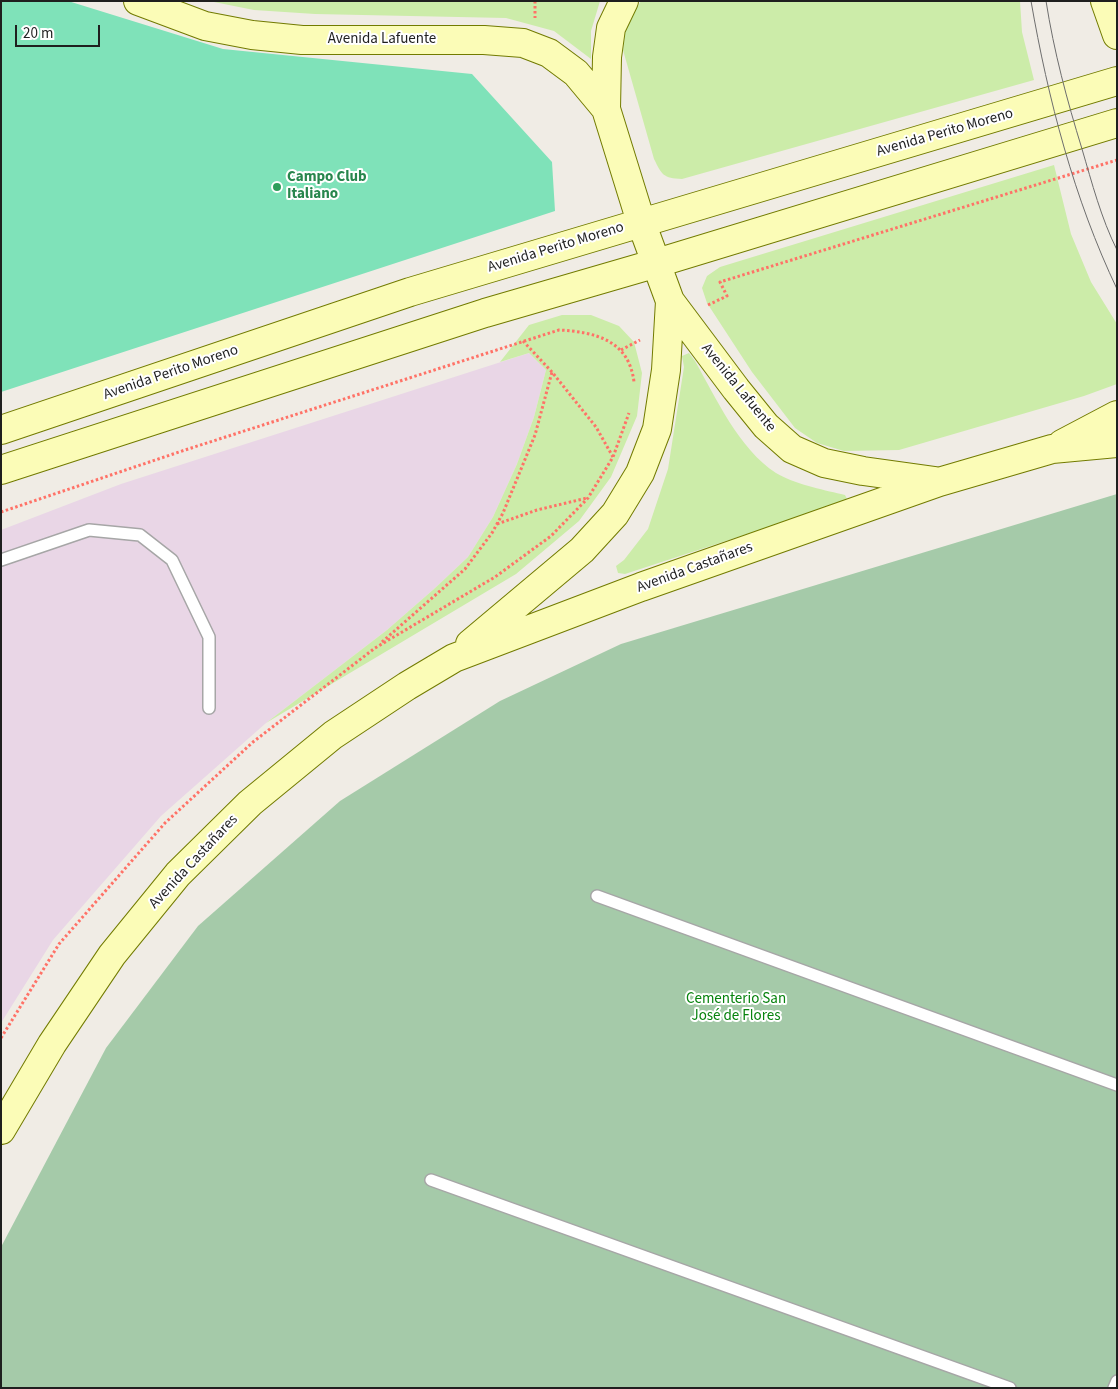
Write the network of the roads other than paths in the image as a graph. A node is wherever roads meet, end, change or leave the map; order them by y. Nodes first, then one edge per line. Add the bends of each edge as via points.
1 (138, 1) edge
2 (624, 1) edge
3 (1104, 1) edge
4 (1117, 35) edge
5 (1117, 81) edge
6 (606, 109) junction
7 (1117, 123) edge
8 (641, 222) junction
9 (657, 263) junction
10 (674, 315) junction
11 (1117, 415) edge
12 (1, 430) edge
13 (1117, 443) edge
14 (1052, 449) junction
15 (1, 470) edge
16 (939, 482) junction
17 (1, 560) edge
18 (454, 658) junction
19 (209, 708) dead end
20 (597, 896) dead end
21 (1117, 1085) edge
22 (1, 1130) edge
23 (431, 1180) dead end
24 (1117, 1381) edge
25 (1010, 1388) edge
26 (1114, 1388) edge

1 - 6 main road, Avenida Lafuente via 205,26 252,35 302,40 523,43 550,53 576,73
2 - 6 main road via 611,28
3 - 4 main road
5 - 8 main road, Avenida Perito Moreno
6 - 8 main road
7 - 9 main road
8 - 9 main road
8 - 12 main road, Avenida Perito Moreno via 410,292
9 - 10 main road
9 - 15 main road via 485,313
10 - 16 main road, Avenida Lafuente via 766,426 792,449 824,463
10 - 18 main road, Avenida Castañares via 657,429 640,473 615,514 582,550
11 - 14 main road, Avenida Lafuente
13 - 14 main road, Avenida Lafuente
14 - 16 main road, Avenida Lafuente
16 - 18 main road, Avenida Castañares via 641,587
17 - 19 lane via 89,530 140,535 172,560 209,637
18 - 22 main road, Avenida Castañares via 333,735 250,803 178,874 112,955 52,1044
20 - 21 lane
23 - 25 lane
24 - 26 lane

